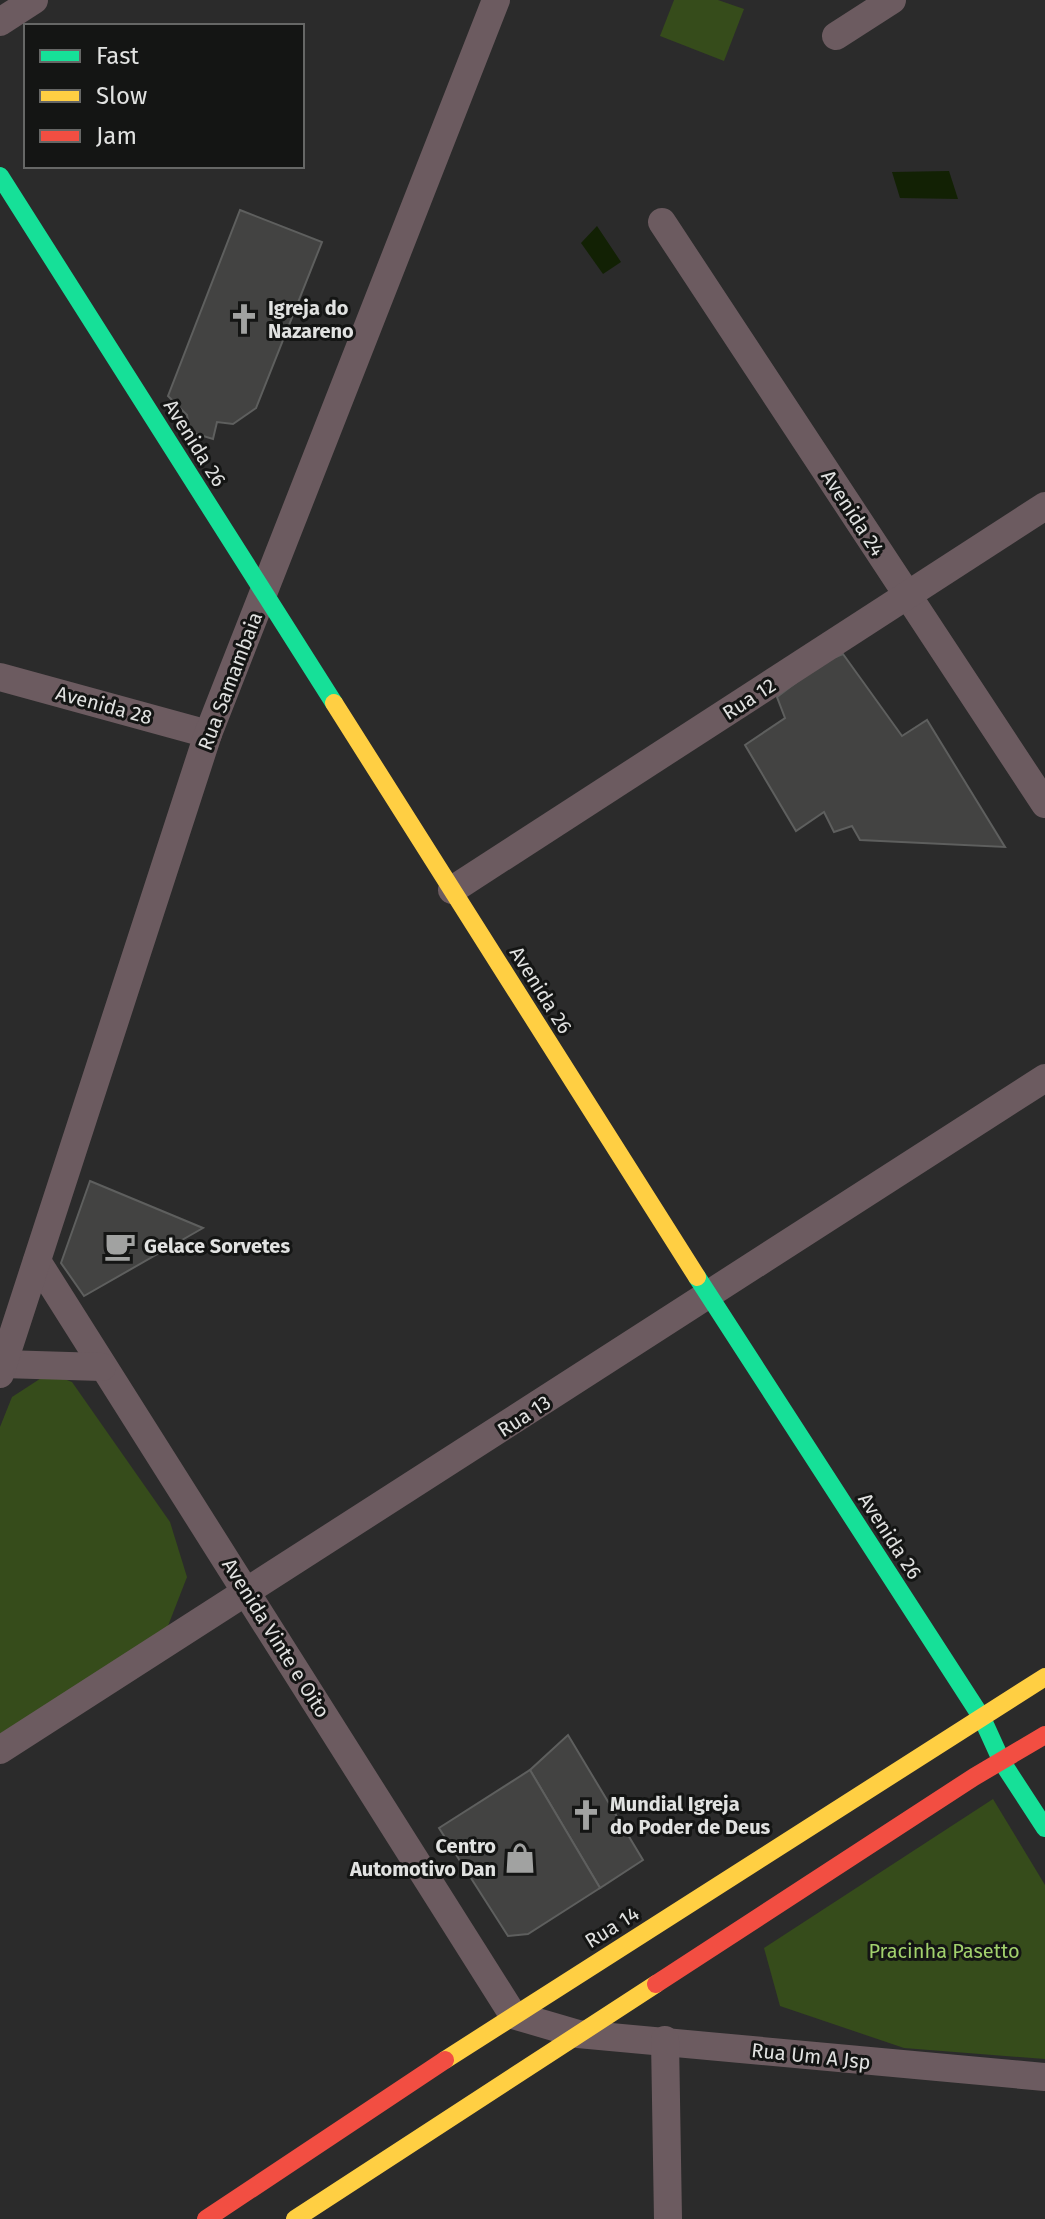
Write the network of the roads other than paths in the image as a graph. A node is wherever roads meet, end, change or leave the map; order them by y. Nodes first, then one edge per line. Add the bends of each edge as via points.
1 (34, 0) edge
2 (496, 0) edge
3 (892, 0) edge
4 (0, 22) edge
5 (836, 36) dead end
6 (0, 176) edge
7 (662, 222) dead end
8 (1045, 506) edge
9 (264, 593) junction
10 (908, 596) junction
11 (0, 677) edge
12 (208, 734) junction
13 (1045, 804) edge
14 (452, 890) junction
15 (1045, 1078) edge
16 (37, 1261) junction
17 (709, 1296) junction
18 (102, 1367) junction
19 (2, 1369) edge
20 (249, 1593) junction
21 (1045, 1677) edge
22 (982, 1718) junction
23 (1045, 1735) edge
24 (0, 1750) edge
25 (1002, 1762) junction
26 (1045, 1828) edge
27 (513, 2015) junction
28 (578, 2034) junction
29 (665, 2040) junction
30 (1045, 2077) edge
31 (206, 2219) edge
32 (295, 2219) edge
33 (668, 2219) edge

1 - 4 street
2 - 9 street, Rua Samambaia
3 - 5 street
6 - 9 street, Avenida 26
7 - 10 street, Avenida 24
8 - 10 street, Rua 12
9 - 12 street, Rua Samambaia
9 - 14 street, Avenida 26
10 - 13 street, Avenida 24
10 - 14 street, Rua 12
11 - 12 street, Avenida 28
12 - 16 street, Rua Samambaia
14 - 17 street, Avenida 26
15 - 17 street, Rua 13
16 - 18 street, Avenida Vinte e Oito
16 - 19 street, Rua Samambaia
17 - 20 street, Rua 13
17 - 22 street, Avenida 26
18 - 19 street
18 - 20 street, Avenida Vinte e Oito
20 - 24 street, Rua 13
20 - 27 street, Avenida Vinte e Oito
21 - 22 street, Rua 14
22 - 25 street, Avenida 26
22 - 27 street, Rua 14
23 - 25 street
25 - 26 street, Avenida 26
25 - 28 street
27 - 28 street, Rua Um A Jsp
27 - 31 street, Rua 14
28 - 29 street, Rua Um A Jsp
28 - 32 street
29 - 30 street, Rua Um A Jsp
29 - 33 street

